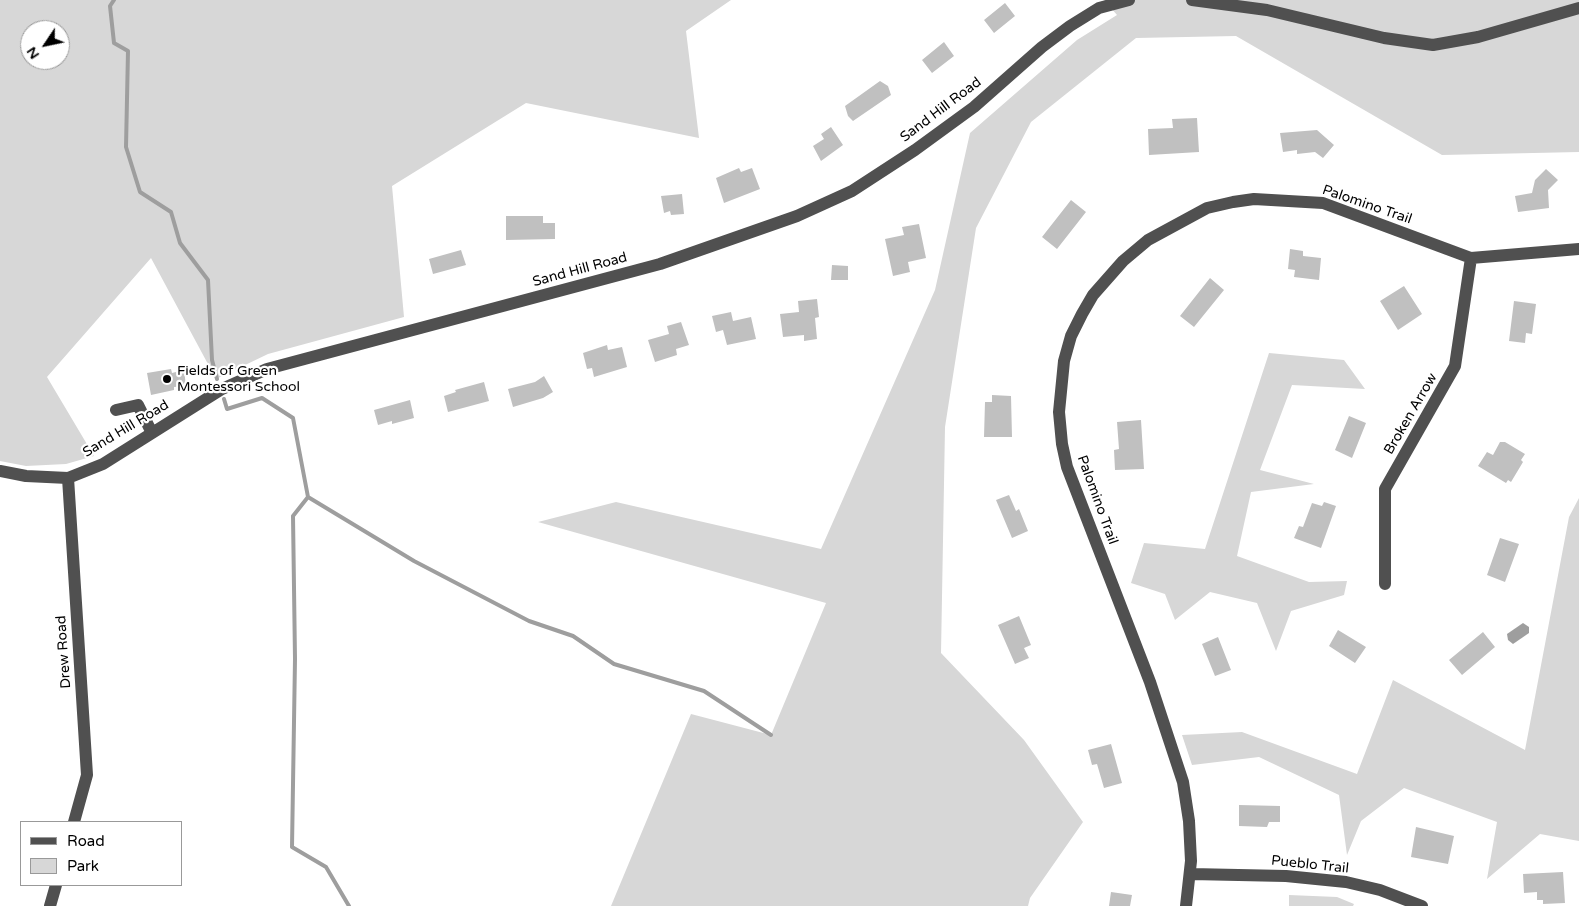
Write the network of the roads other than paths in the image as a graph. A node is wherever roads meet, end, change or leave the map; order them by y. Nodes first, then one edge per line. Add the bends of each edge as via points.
1 (1129, 0) edge
2 (1192, 0) edge
3 (1579, 8) edge
4 (1579, 249) edge
5 (1471, 258) junction
6 (116, 410) dead end
7 (152, 433) junction
8 (0, 471) edge
9 (68, 478) junction
10 (1385, 584) dead end
11 (74, 821) edge
12 (1191, 874) junction
13 (56, 886) edge
14 (50, 906) edge
15 (1186, 906) edge
16 (1422, 906) edge

1 - 7 street, Sand Hill Road via 1099,8 1070,26 974,107 915,150 852,191 797,216 660,264 267,369 222,389
2 - 3 street via 1267,10 1384,38 1433,45 1478,37
4 - 5 street, Palomino Trail
5 - 10 street, Broken Arrow via 1455,366 1385,489
5 - 12 street, Palomino Trail via 1323,203 1233,202 1207,208 1148,240 1123,261 1093,296 1071,336 1064,361 1059,412 1067,467 1150,682 1180,772 1189,821
6 - 7 street via 138,405
7 - 9 street, Sand Hill Road via 103,464
8 - 9 street, Sand Hill Road
9 - 11 street, Drew Road via 87,775
12 - 15 street, Palomino Trail
12 - 16 street, Pueblo Trail via 1286,876 1346,882 1380,890
13 - 14 street

